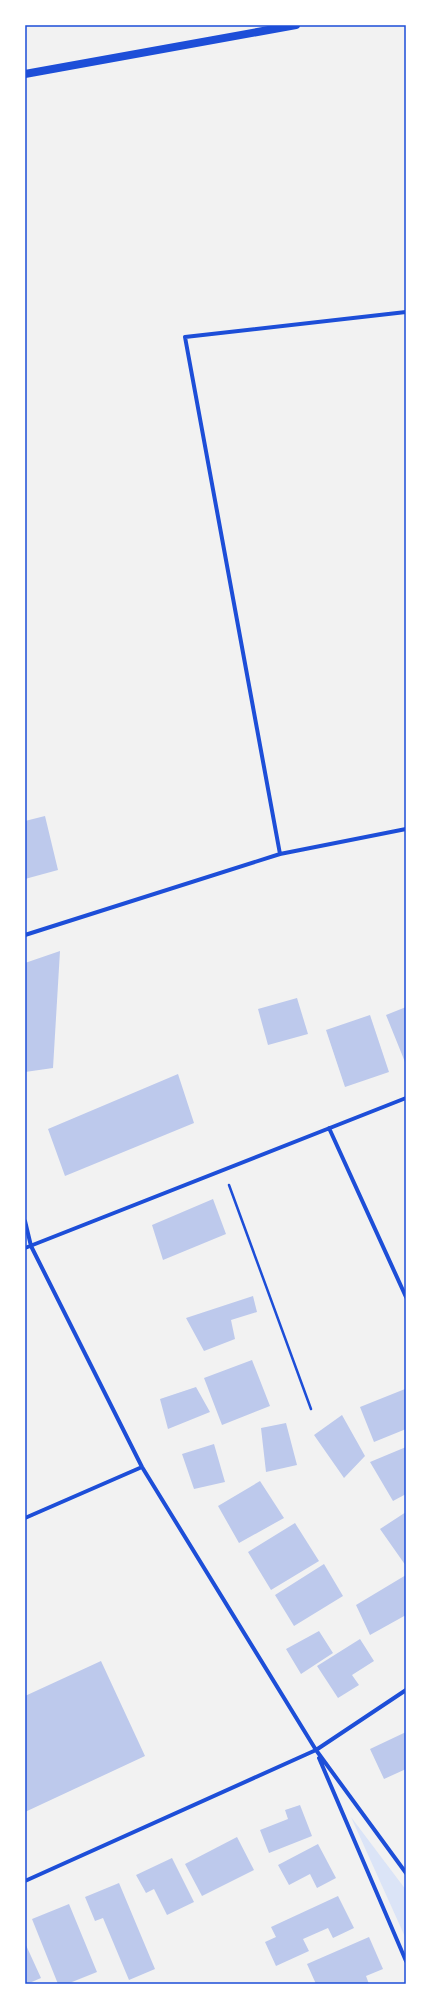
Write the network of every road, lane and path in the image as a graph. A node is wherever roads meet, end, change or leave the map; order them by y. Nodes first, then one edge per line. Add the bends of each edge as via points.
1 (296, 25) edge
2 (25, 74) edge
3 (406, 312) edge
4 (406, 829) edge
5 (280, 854) junction
6 (25, 935) edge
7 (406, 1098) edge
8 (329, 1128) junction
9 (224, 1170) junction
10 (25, 1221) edge
11 (31, 1246) junction
12 (25, 1248) edge
13 (406, 1297) edge
14 (311, 1409) dead end
15 (142, 1467) junction
16 (25, 1518) edge
17 (406, 1690) edge
18 (316, 1750) junction
19 (406, 1873) edge
20 (25, 1882) edge
21 (406, 1961) edge

1 - 2 main road
3 - 5 street via 185,337
4 - 5 street
5 - 6 street
7 - 8 street
8 - 9 street
8 - 13 street
9 - 11 street
9 - 14 path
10 - 11 street
11 - 12 street
11 - 15 street
15 - 16 street
15 - 18 street
17 - 18 street
18 - 19 street
18 - 20 street
18 - 21 street

